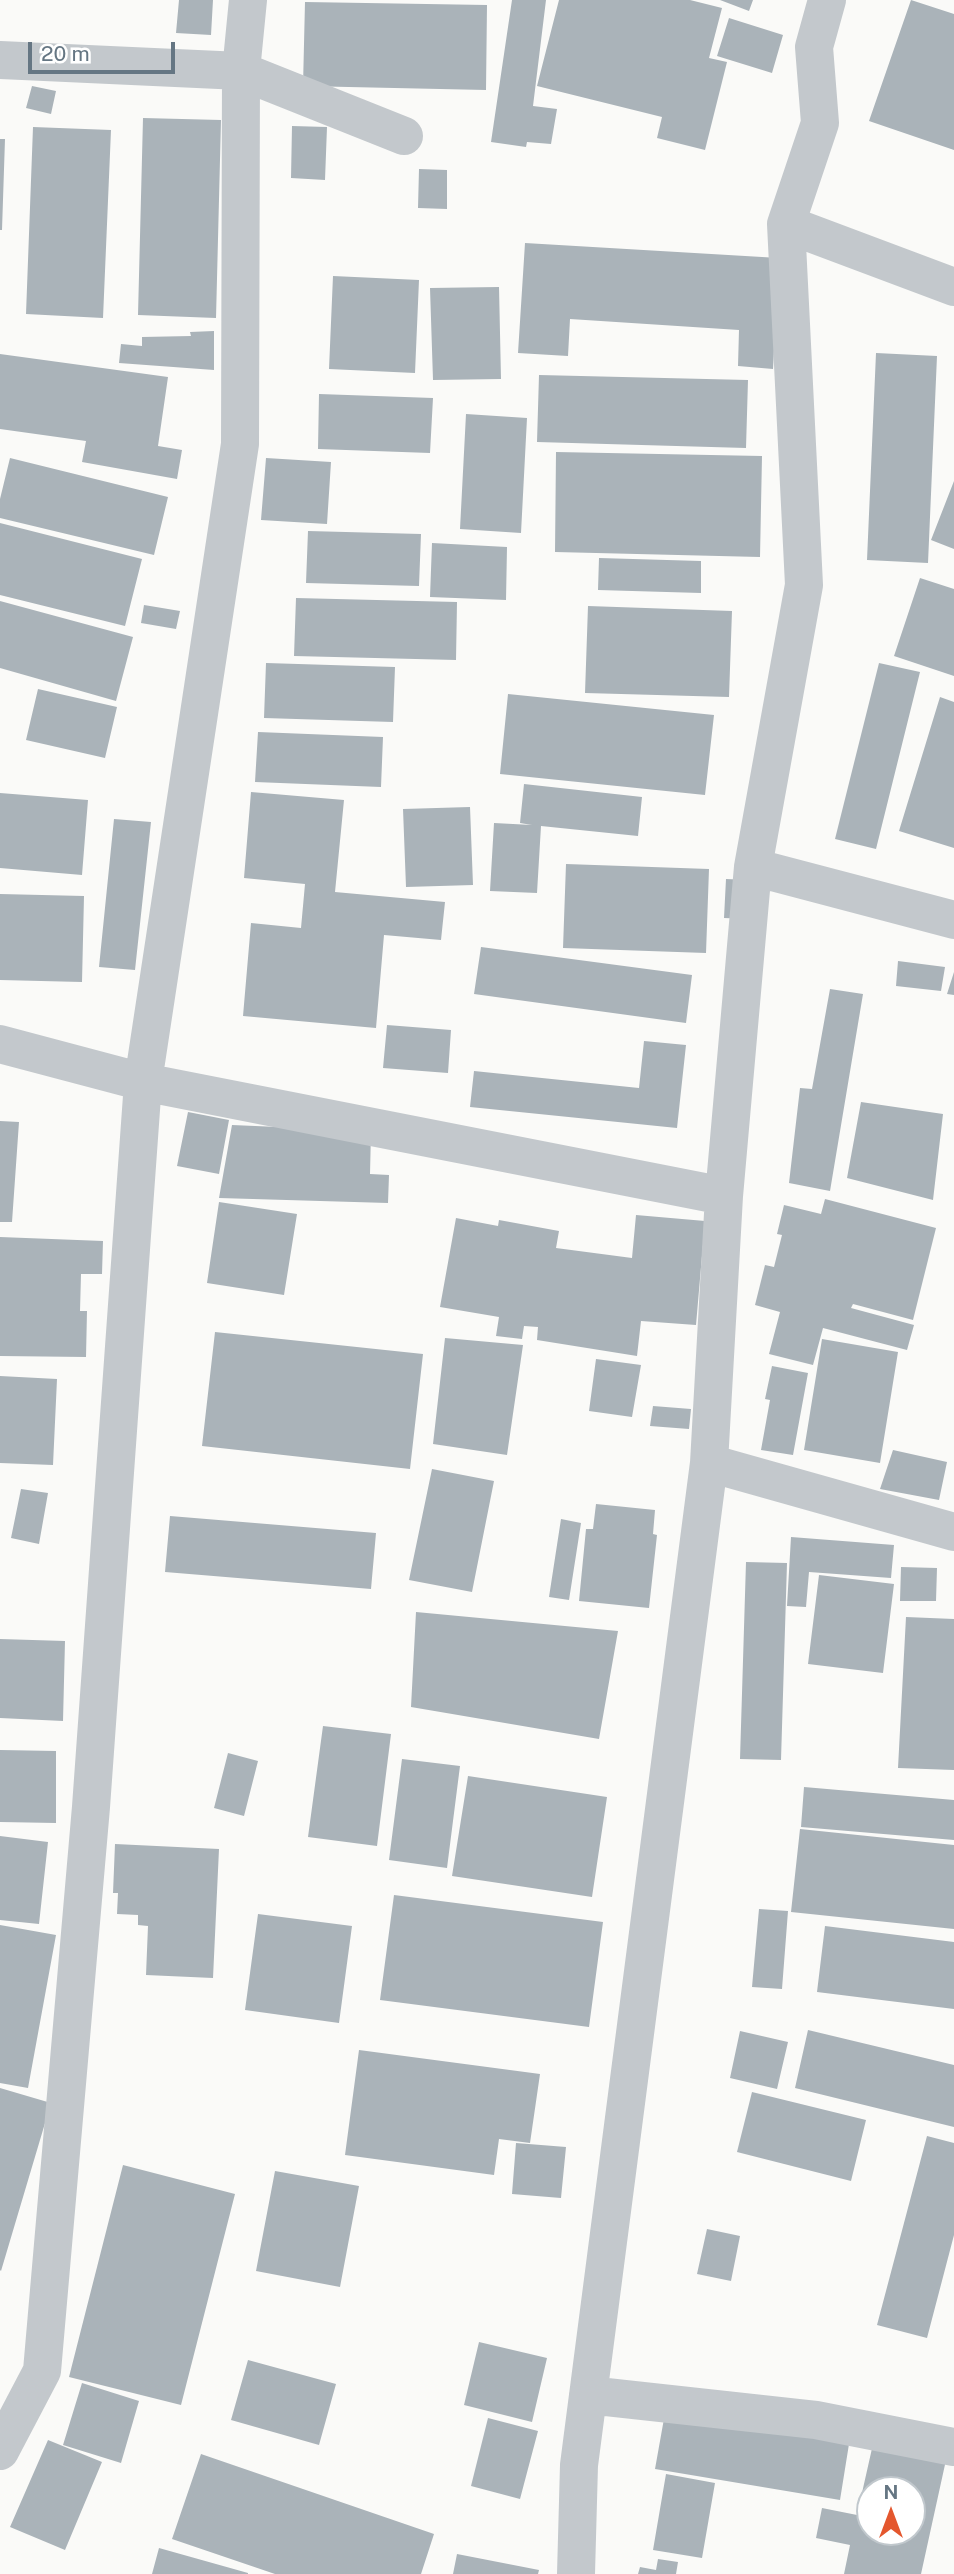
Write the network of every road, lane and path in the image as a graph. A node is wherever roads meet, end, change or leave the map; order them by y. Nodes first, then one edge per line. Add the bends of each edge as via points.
1 (248, 0) edge
2 (827, 0) edge
3 (0, 60) edge
4 (241, 71) junction
5 (404, 136) dead end
6 (786, 224) junction
7 (954, 287) edge
8 (753, 867) junction
9 (954, 920) edge
10 (0, 1044) edge
11 (143, 1082) junction
12 (724, 1196) junction
13 (709, 1463) junction
14 (954, 1532) edge
15 (588, 2395) junction
16 (954, 2447) edge
17 (0, 2451) edge
18 (576, 2574) edge

1 - 4 street
2 - 6 street via 814,47 820,123
3 - 4 street
4 - 5 street
4 - 11 street via 240,444
6 - 7 street
6 - 8 street via 804,585
8 - 9 street
8 - 12 street
10 - 11 street
11 - 12 street
11 - 17 street via 91,1807 42,2371
12 - 13 street
13 - 14 street
13 - 15 street
15 - 16 street via 816,2420
15 - 18 street via 579,2465

